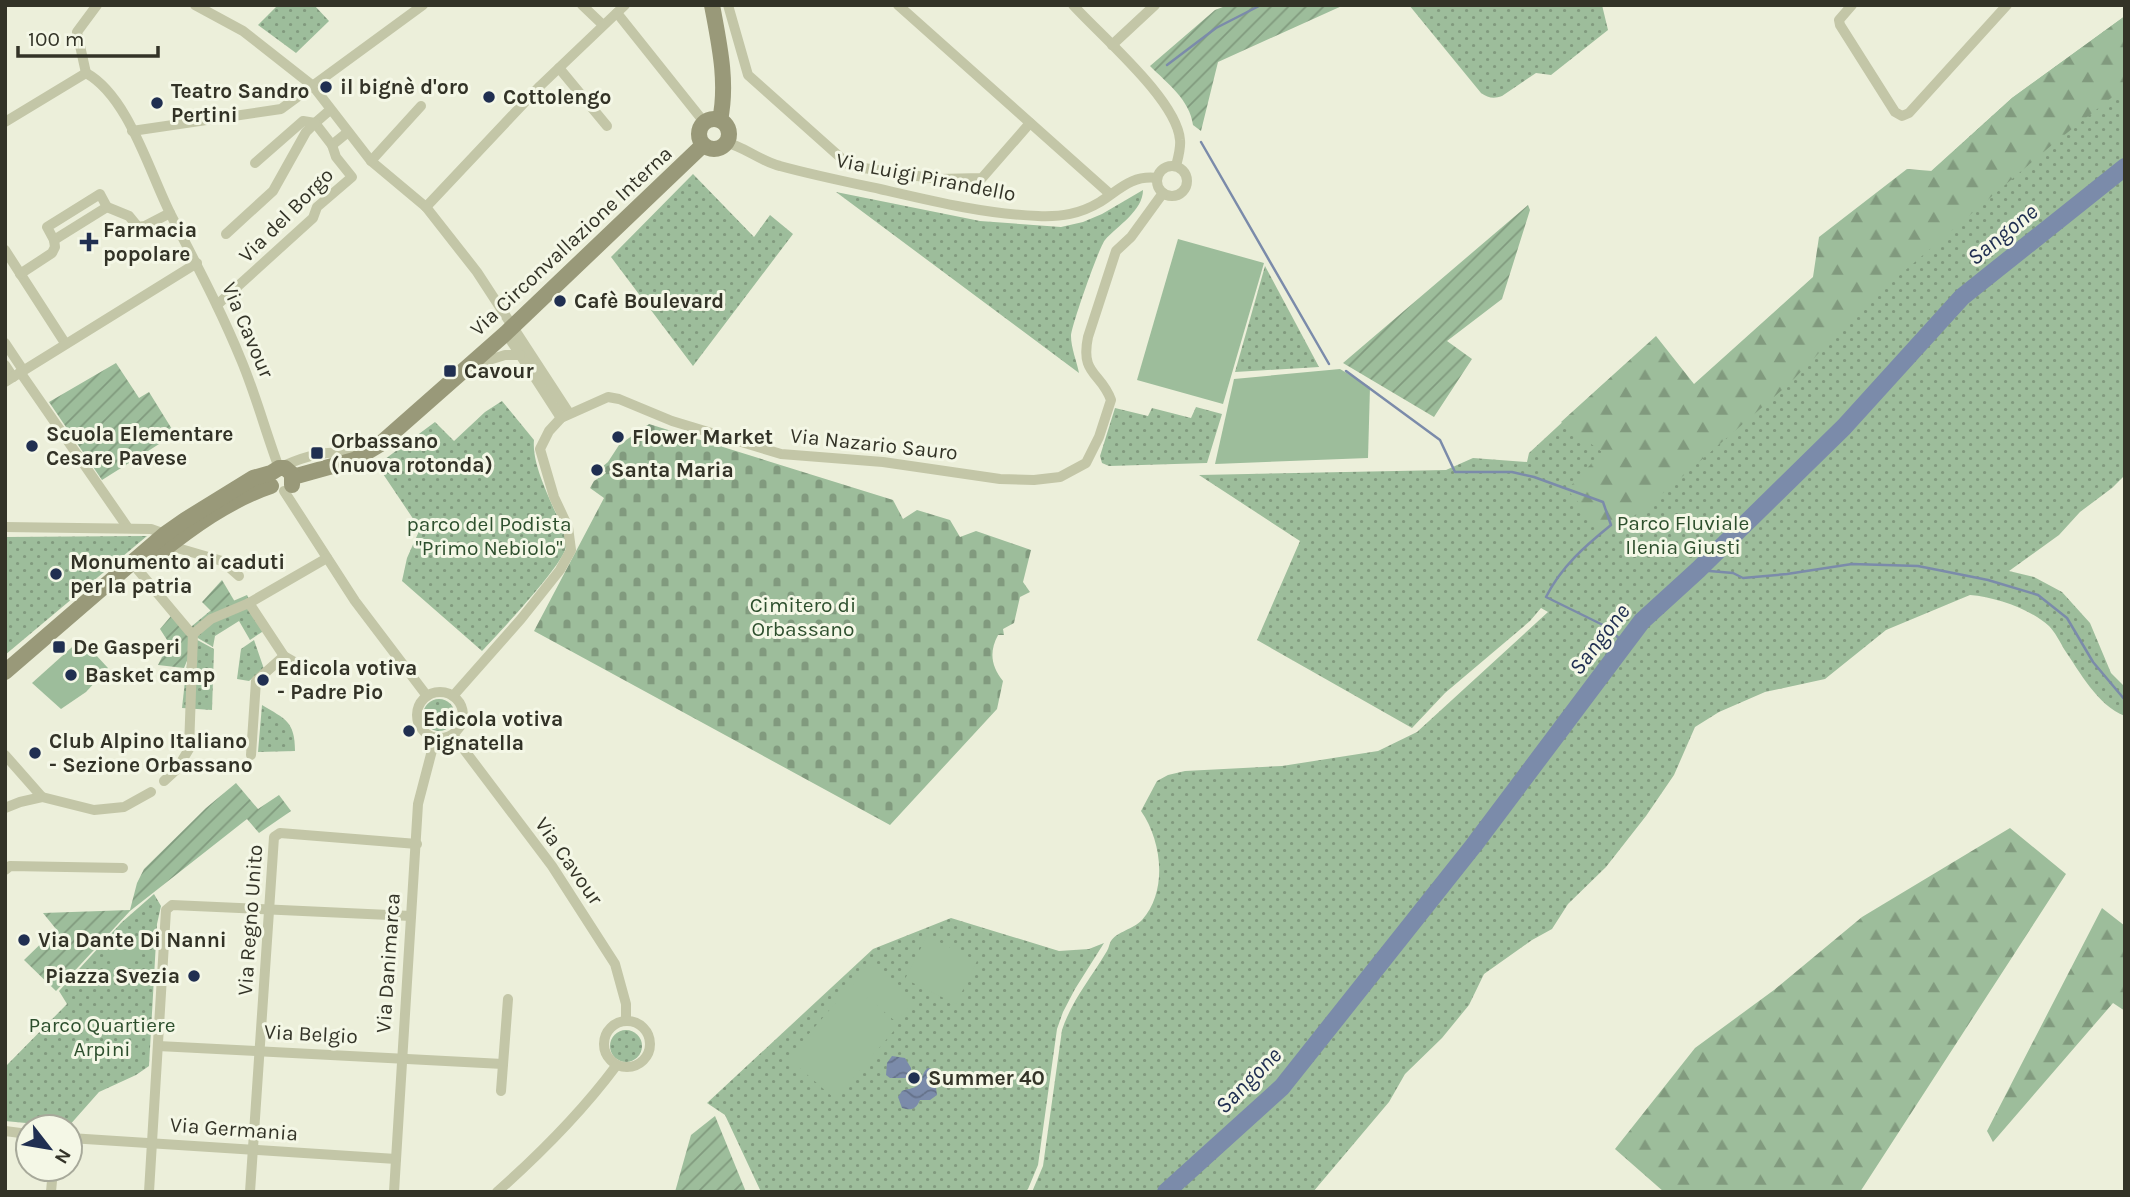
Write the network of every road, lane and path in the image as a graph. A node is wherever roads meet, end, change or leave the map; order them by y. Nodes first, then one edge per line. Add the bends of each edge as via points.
1 (97, 5) edge
2 (195, 5) edge
3 (582, 5) edge
4 (600, 5) edge
5 (712, 5) edge
6 (728, 5) edge
7 (898, 5) edge
8 (1073, 5) edge
9 (1155, 5) edge
10 (1852, 5) edge
11 (2007, 5) edge
12 (423, 6) edge
13 (621, 9) edge
14 (591, 14) junction
15 (603, 24) junction
16 (1112, 45) junction
17 (559, 68) junction
18 (86, 73) junction
19 (313, 86) junction
20 (421, 106) dead end
21 (330, 110) junction
22 (712, 121) junction
23 (5, 122) edge
24 (315, 123) junction
25 (1030, 123) junction
26 (607, 126) dead end
27 (132, 131) junction
28 (348, 132) junction
29 (727, 143) junction
30 (332, 145) junction
31 (703, 145) junction
32 (371, 161) junction
33 (255, 163) dead end
34 (1176, 166) junction
35 (1157, 178) junction
36 (1163, 193) junction
37 (1110, 194) junction
38 (426, 207) junction
39 (170, 213) junction
40 (226, 234) dead end
41 (5, 250) edge
42 (197, 263) junction
43 (20, 274) junction
44 (217, 305) junction
45 (509, 329) junction
46 (5, 343) edge
47 (66, 343) junction
48 (520, 355) junction
49 (5, 365) edge
50 (467, 367) junction
51 (15, 375) edge
52 (565, 415) junction
53 (379, 445) junction
54 (282, 480) junction
55 (5, 527) edge
56 (128, 528) junction
57 (168, 539) junction
58 (327, 558) junction
59 (138, 570) junction
60 (239, 576) dead end
61 (249, 603) junction
62 (190, 632) dead end
63 (284, 656) junction
64 (298, 664) dead end
65 (5, 672) edge
66 (5, 685) edge
67 (426, 696) junction
68 (453, 696) junction
69 (453, 736) junction
70 (435, 738) junction
71 (5, 755) edge
72 (250, 755) dead end
73 (164, 781) dead end
74 (151, 792) dead end
75 (42, 797) junction
76 (5, 808) edge
77 (417, 844) junction
78 (123, 868) dead end
79 (5, 870) edge
80 (269, 909) junction
81 (411, 916) junction
82 (509, 999) dead end
83 (626, 1021) junction
84 (158, 1046) junction
85 (259, 1051) junction
86 (401, 1059) junction
87 (503, 1065) junction
88 (617, 1066) junction
89 (501, 1091) dead end
90 (84, 1139) edge
91 (153, 1143) junction
92 (253, 1150) junction
93 (396, 1159) junction
94 (149, 1192) edge
95 (250, 1192) edge
96 (394, 1192) edge
97 (497, 1192) edge

1 - 18 street via 77,32
2 - 19 street via 243,30
3 - 14 street
4 - 14 street
5 - 22 street, Via Circonvallazione Interna via 724,98
6 - 25 street via 748,75 853,167 939,179 982,178
7 - 25 street
8 - 16 street
9 - 16 street
10 - 11 street via 1840,25 1895,112 1902,116
12 - 19 street
13 - 15 street
13 - 22 street
14 - 15 street
15 - 17 street
16 - 34 street via 1144,76 1175,123 1181,142
17 - 26 street
17 - 38 street
18 - 23 street
18 - 27 street, Via Cavour via 107,89
19 - 21 street
19 - 27 street via 281,109
20 - 32 street
21 - 24 street
21 - 28 street
22 - 29 street, Via Circonvallazione Interna via 728,128
22 - 31 street, Via Circonvallazione Interna via 698,136
24 - 30 street
24 - 33 street via 303,121
24 - 40 street via 273,191
25 - 37 street
27 - 39 street, Via Cavour
28 - 30 street
28 - 32 street
29 - 31 street, Via Circonvallazione Interna via 716,150
29 - 37 street, Via Luigi Pirandello via 780,166 975,209 1057,217 1087,208
30 - 44 street, Via del Borgo via 352,177
31 - 45 street, Via Circonvallazione Interna
32 - 38 street
34 - 35 street via 1164,168
34 - 36 street via 1186,175 1186,188 1175,196
35 - 36 street
35 - 37 street, Via Luigi Pirandello via 1130,180
36 - 52 street, Via Nazario Sauro via 1116,251 1086,350 1087,362 1111,400 1086,463 1060,477 1000,479 883,462 781,454 608,397
38 - 45 street via 477,272
39 - 42 street, Via Cavour
39 - 43 street via 138,227 129,216 107,207 54,240 52,253
41 - 43 street
42 - 44 street, Via Cavour
42 - 47 street
43 - 47 street
44 - 54 street, Via Cavour via 243,363
45 - 48 street
45 - 50 street, Via Circonvallazione Interna
45 - 52 street
46 - 51 street
47 - 51 street
48 - 50 street, Via Circonvallazione Interna
48 - 52 street
49 - 51 street
50 - 53 street, Via Circonvallazione Interna
51 - 56 street
52 - 68 street via 540,449 568,527 571,550 521,619
53 - 54 street, Via Circonvallazione Interna via 357,459
53 - 54 street via 362,466
54 - 57 street via 253,478
54 - 58 street, Via Cavour
55 - 56 street
56 - 57 street via 151,529
57 - 59 street
57 - 60 street via 179,550 222,561
57 - 65 street
58 - 61 street
58 - 67 street, Via Cavour
59 - 62 street
59 - 66 street
61 - 63 street
61 - 73 street via 211,619 193,634 189,749
63 - 64 street
63 - 72 street via 256,681
67 - 68 street via 440,692
67 - 70 street via 418,709 418,724
68 - 69 street via 464,716
69 - 70 street
69 - 83 street, Via Cavour via 552,866 615,964
70 - 77 street, Via Danimarca via 418,804
71 - 75 street
74 - 75 street via 124,807 94,810
75 - 76 street
77 - 80 street, Via Regno Unito via 280,833 274,837
77 - 81 street, Via Danimarca
78 - 79 street via 10,866
80 - 81 street
80 - 84 street via 172,905 166,911
80 - 85 street, Via Regno Unito
81 - 86 street, Via Danimarca
82 - 87 street
83 - 88 street via 611,1026 603,1040 605,1055
83 - 88 street via 646,1031 650,1046 638,1065
84 - 85 street, Via Belgio
84 - 91 street
85 - 86 street, Via Belgio
85 - 92 street, Via Regno Unito
86 - 87 street, Via Belgio
86 - 93 street, Via Danimarca
87 - 89 street
88 - 97 street via 562,1131
90 - 91 street, Via Germania
91 - 92 street, Via Germania
91 - 94 street
92 - 93 street, Via Germania
92 - 95 street, Via Regno Unito
93 - 96 street, Via Danimarca

